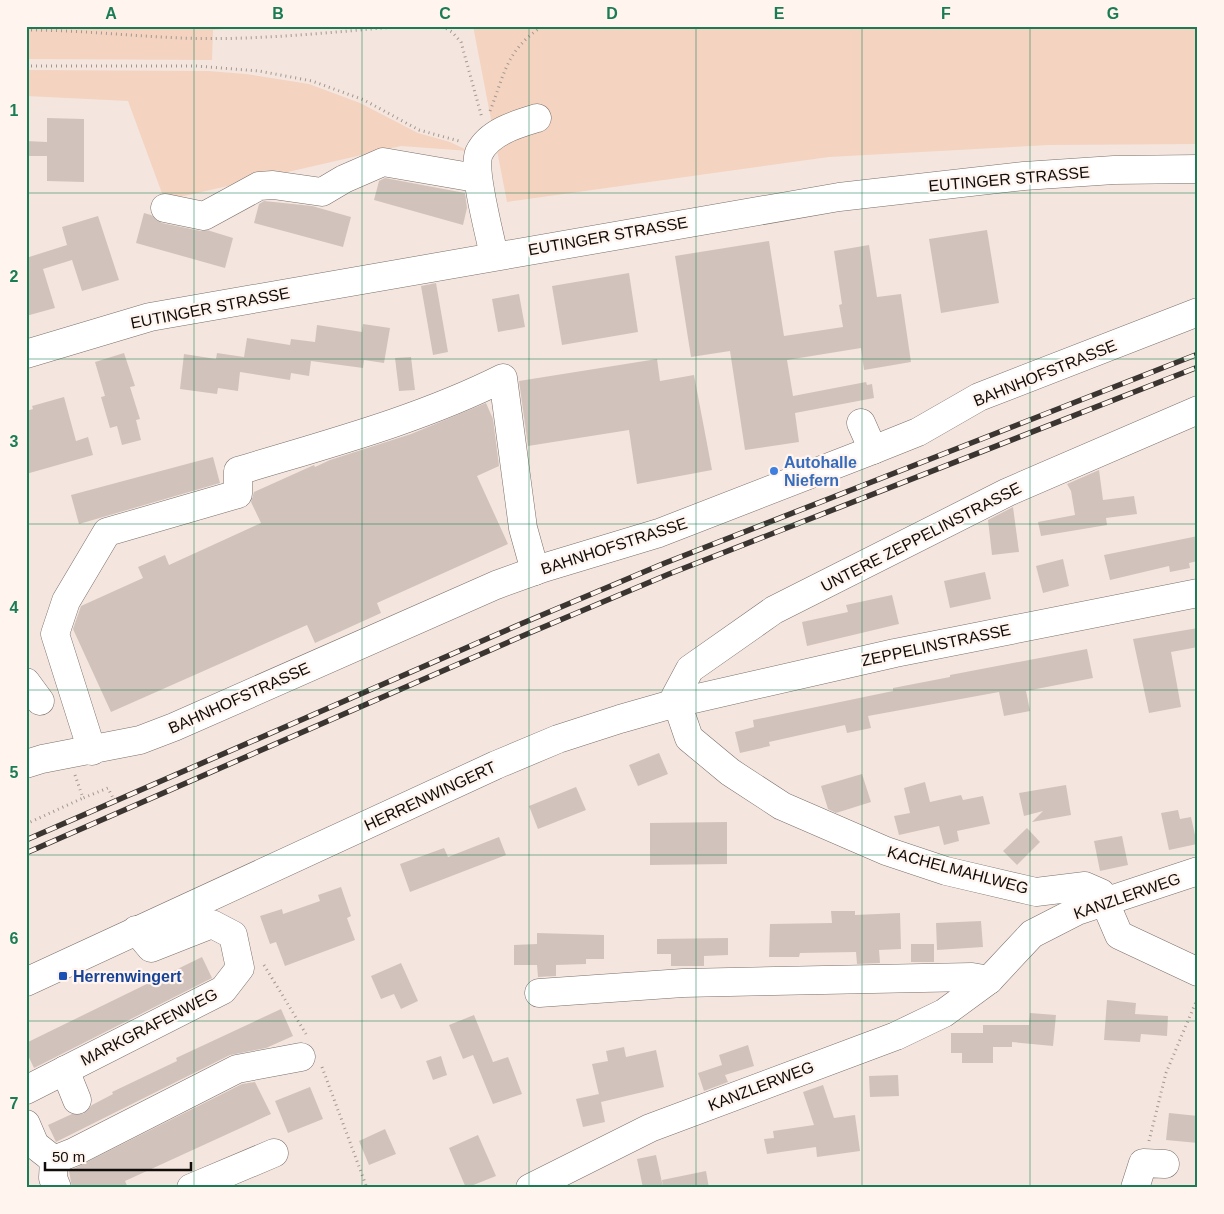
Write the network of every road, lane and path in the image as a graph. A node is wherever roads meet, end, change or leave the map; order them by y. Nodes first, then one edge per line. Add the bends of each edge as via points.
1 (406, 26) edge
2 (442, 26) edge
3 (543, 26) edge
4 (26, 30) edge
5 (26, 66) edge
6 (537, 118) dead end
7 (483, 149) junction
8 (1198, 169) edge
9 (165, 208) dead end
10 (494, 256) junction
11 (1198, 312) edge
12 (26, 354) edge
13 (1198, 410) edge
14 (861, 423) dead end
15 (873, 450) junction
16 (535, 572) junction
17 (1198, 593) edge
18 (676, 703) junction
19 (92, 751) junction
20 (26, 764) edge
21 (74, 772) dead end
22 (83, 798) junction
23 (112, 798) dead end
24 (26, 824) edge
25 (1198, 872) edge
26 (1105, 901) junction
27 (136, 930) junction
28 (1198, 972) edge
29 (989, 980) junction
30 (26, 982) edge
31 (539, 993) dead end
32 (1198, 997) edge
33 (301, 1057) dead end
34 (65, 1070) junction
35 (26, 1090) edge
36 (77, 1100) dead end
37 (26, 1124) edge
38 (274, 1153) dead end
39 (54, 1160) junction
40 (1148, 1172) edge
41 (57, 1188) edge
42 (191, 1188) edge
43 (530, 1188) edge

1 - 4 path via 282,36 183,38 81,30
2 - 7 path via 461,42
3 - 7 path via 526,37 509,60
5 - 7 path via 196,66 259,71 312,81 364,100 419,130
6 - 7 street via 514,125
7 - 9 street via 470,177 384,162 322,192 259,186 204,216
7 - 10 street
8 - 10 street, EUTINGER STRASSE via 1064,173 924,186 839,197
10 - 12 street, EUTINGER STRASSE via 150,317
11 - 15 street, BAHNHOFSTRASSE via 979,398 918,432
13 - 18 street, UNTERE ZEPPELINSTRASSE via 1008,492 774,610 690,669 675,697
14 - 15 street
15 - 16 street, BAHNHOFSTRASSE via 660,534
16 - 19 street, BAHNHOFSTRASSE via 496,585 174,727 140,740
16 - 19 street via 523,528 503,378 394,424 238,471 238,494 107,532 66,601 55,634
17 - 18 street, ZEPPELINSTRASSE via 895,653
18 - 26 street, KACHELMAHLWEG via 689,738 730,772 782,806 886,851 946,871 1036,892 1085,886 1101,893
18 - 27 street, HERRENWINGERT via 585,730 496,765
19 - 20 street, BAHNHOFSTRASSE
21 - 22 path
22 - 23 path via 108,788
22 - 24 path
25 - 26 street, KANZLERWEG
26 - 28 street, KACHELMAHLWEG via 1119,935
26 - 29 street, KANZLERWEG via 1032,934
27 - 30 street, HERRENWINGERT
27 - 34 street, MARKGRAFENWEG via 151,948 212,924 234,935 240,968 223,990
29 - 31 street via 972,977 683,983
29 - 43 street, KANZLERWEG via 944,1013 896,1036 650,1128
32 - 40 path via 1166,1073
33 - 39 street via 237,1069
34 - 35 street, MARKGRAFENWEG
34 - 36 street
37 - 39 street via 35,1145
38 - 42 street
39 - 41 street via 53,1178

